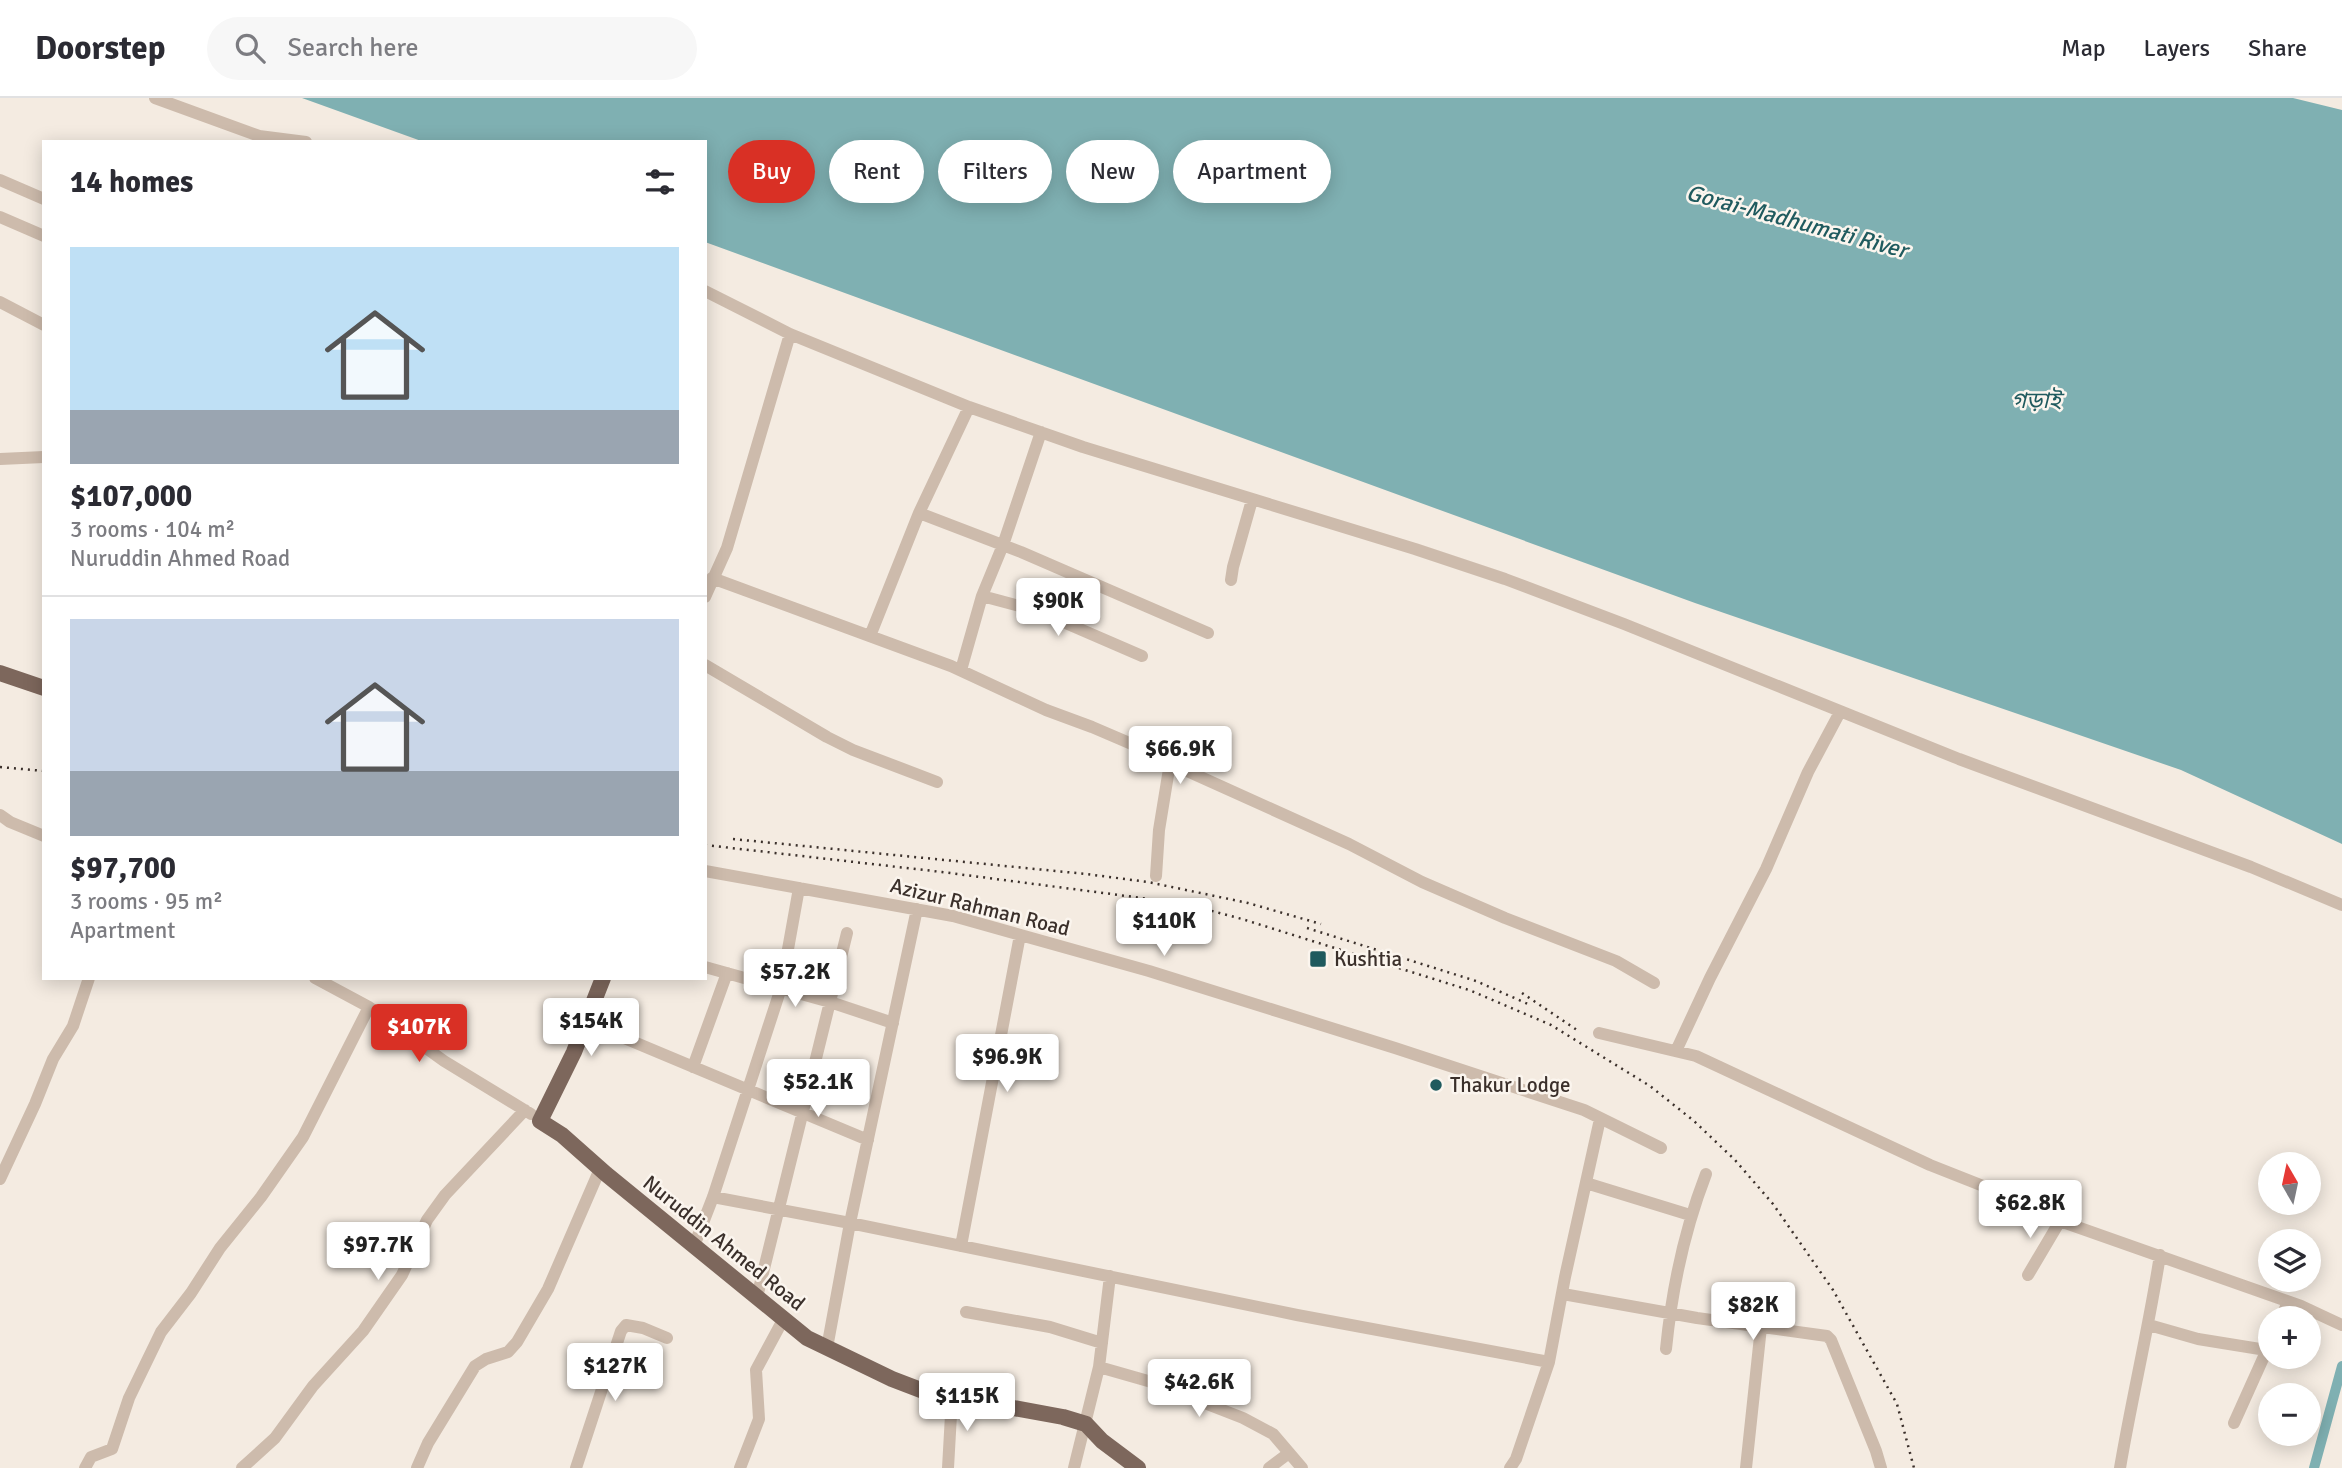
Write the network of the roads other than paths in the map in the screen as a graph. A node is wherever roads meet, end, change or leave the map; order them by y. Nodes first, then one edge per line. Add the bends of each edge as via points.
1 (155, 98) edge
2 (258, 139) edge
3 (0, 180) edge
4 (42, 199) edge
5 (0, 218) edge
6 (42, 235) edge
7 (707, 292) edge
8 (0, 302) edge
9 (42, 324) edge
10 (790, 334) junction
11 (969, 407) junction
12 (1041, 432) junction
13 (42, 457) edge
14 (0, 459) edge
15 (1252, 500) junction
16 (919, 513) junction
17 (1003, 545) junction
18 (712, 578) junction
19 (1231, 580) dead end
20 (707, 592) edge
21 (982, 596) junction
22 (1208, 633) dead end
23 (870, 636) junction
24 (1142, 656) dead end
25 (707, 666) edge
26 (961, 670) junction
27 (0, 673) edge
28 (42, 687) edge
29 (1840, 712) junction
30 (1170, 763) junction
31 (937, 782) dead end
32 (0, 815) edge
33 (42, 835) edge
34 (707, 871) edge
35 (1156, 876) dead end
36 (799, 888) junction
37 (2342, 905) edge
38 (917, 909) junction
39 (847, 933) dead end
40 (1020, 935) junction
41 (707, 968) edge
42 (727, 973) junction
43 (88, 980) edge
44 (319, 980) edge
45 (602, 980) edge
46 (1654, 983) dead end
47 (781, 988) junction
48 (830, 1002) junction
49 (369, 1007) junction
50 (586, 1021) junction
51 (893, 1023) junction
52 (1600, 1033) dead end
53 (1676, 1051) junction
54 (694, 1067) junction
55 (747, 1091) junction
56 (525, 1110) junction
57 (802, 1113) junction
58 (1600, 1119) junction
59 (540, 1121) junction
60 (868, 1140) junction
61 (1661, 1148) dead end
62 (600, 1169) junction
63 (1706, 1174) dead end
64 (0, 1179) edge
65 (1586, 1183) junction
66 (713, 1197) junction
67 (779, 1209) junction
68 (1690, 1215) junction
69 (2060, 1221) junction
70 (850, 1223) junction
71 (694, 1246) junction
72 (961, 1246) junction
73 (2161, 1255) junction
74 (2028, 1275) dead end
75 (1110, 1276) junction
76 (1563, 1294) junction
77 (757, 1297) junction
78 (2288, 1302) junction
79 (2286, 1306) edge
80 (966, 1312) dead end
81 (1670, 1312) junction
82 (784, 1318) junction
83 (2150, 1325) junction
84 (2342, 1325) edge
85 (1761, 1326) junction
86 (667, 1338) dead end
87 (1102, 1343) junction
88 (2258, 1345) edge
89 (827, 1348) junction
90 (1667, 1349) dead end
91 (1549, 1362) junction
92 (1099, 1367) junction
93 (2258, 1369) edge
94 (952, 1397) junction
95 (2234, 1423) dead end
96 (1086, 1424) junction
97 (1289, 1453) junction
98 (85, 1468) edge
99 (242, 1468) edge
100 (417, 1468) edge
101 (576, 1468) edge
102 (740, 1468) edge
103 (948, 1468) edge
104 (1074, 1468) edge
105 (1138, 1468) edge
106 (1269, 1468) edge
107 (1302, 1468) edge
108 (1510, 1468) edge
109 (1746, 1468) edge
110 (1881, 1468) edge
111 (2120, 1468) edge

1 - 2 street
3 - 4 street
5 - 6 street
7 - 10 street
8 - 9 street
10 - 11 street
10 - 18 street via 727,548
11 - 12 street
11 - 16 street
12 - 15 street
12 - 17 street
13 - 14 street
15 - 19 street
15 - 29 street via 1505,579
16 - 17 street
16 - 23 street
17 - 21 street
17 - 22 street
18 - 20 street
18 - 23 street
21 - 24 street via 1038,611
21 - 26 street
23 - 26 street
25 - 31 street via 827,737
26 - 30 street
27 - 28 main road
29 - 37 street
29 - 53 street
30 - 35 street
30 - 46 street via 1422,882 1616,961
32 - 33 street
34 - 36 street, Azizur Rahman Road
36 - 38 street, Azizur Rahman Road
36 - 47 street
38 - 40 street, Azizur Rahman Road
38 - 51 street
39 - 48 street
40 - 58 street, Azizur Rahman Road via 1395,1048
40 - 72 street
41 - 42 street
42 - 47 street
42 - 54 street
43 - 64 street via 73,1026 53,1059
44 - 49 street, Nuruddin Ahmed Road
45 - 50 main road
47 - 48 street
47 - 55 street
48 - 51 street
48 - 57 street
49 - 56 street, Nuruddin Ahmed Road via 444,1061
49 - 98 street via 303,1137 162,1332 128,1398 112,1449 91,1457
50 - 54 street
50 - 59 main road
51 - 60 street
52 - 53 street
53 - 69 street via 1696,1056
54 - 55 street
55 - 57 street
55 - 66 street
56 - 59 street, Nuruddin Ahmed Road
56 - 99 street via 444,1195 402,1275 371,1320 275,1438
57 - 60 street
57 - 67 street
58 - 61 street, Azizur Rahman Road
58 - 65 street
59 - 62 main road, Nuruddin Ahmed Road
60 - 70 street
62 - 71 main road, Nuruddin Ahmed Road
62 - 100 street via 548,1289 517,1342 508,1352 475,1366
63 - 68 street
65 - 68 street
65 - 76 street
66 - 67 street
66 - 71 street
67 - 70 street
67 - 77 street
68 - 81 street
69 - 73 street
69 - 74 street
70 - 72 street
70 - 89 street
71 - 77 main road, Nuruddin Ahmed Road
72 - 75 street
73 - 78 street
73 - 83 street
75 - 87 street
75 - 91 street
76 - 81 street
76 - 91 street
77 - 82 main road, Nuruddin Ahmed Road
78 - 79 street
78 - 84 street
80 - 87 street via 1050,1327
81 - 85 street
81 - 90 street
82 - 89 main road, Nuruddin Ahmed Road
82 - 102 street via 756,1370 760,1419
83 - 88 street via 2198,1339
83 - 111 street
85 - 109 street
85 - 110 street via 1831,1340
86 - 101 street via 626,1325 621,1331
87 - 92 street
89 - 94 main road, Nuruddin Ahmed Road via 926,1392
91 - 108 street
92 - 96 street
92 - 97 street via 1243,1419 1273,1434
93 - 95 street
94 - 96 main road, Nuruddin Ahmed Road
94 - 103 street
96 - 104 street
96 - 105 main road, Nuruddin Ahmed Road
97 - 106 street
97 - 107 street

